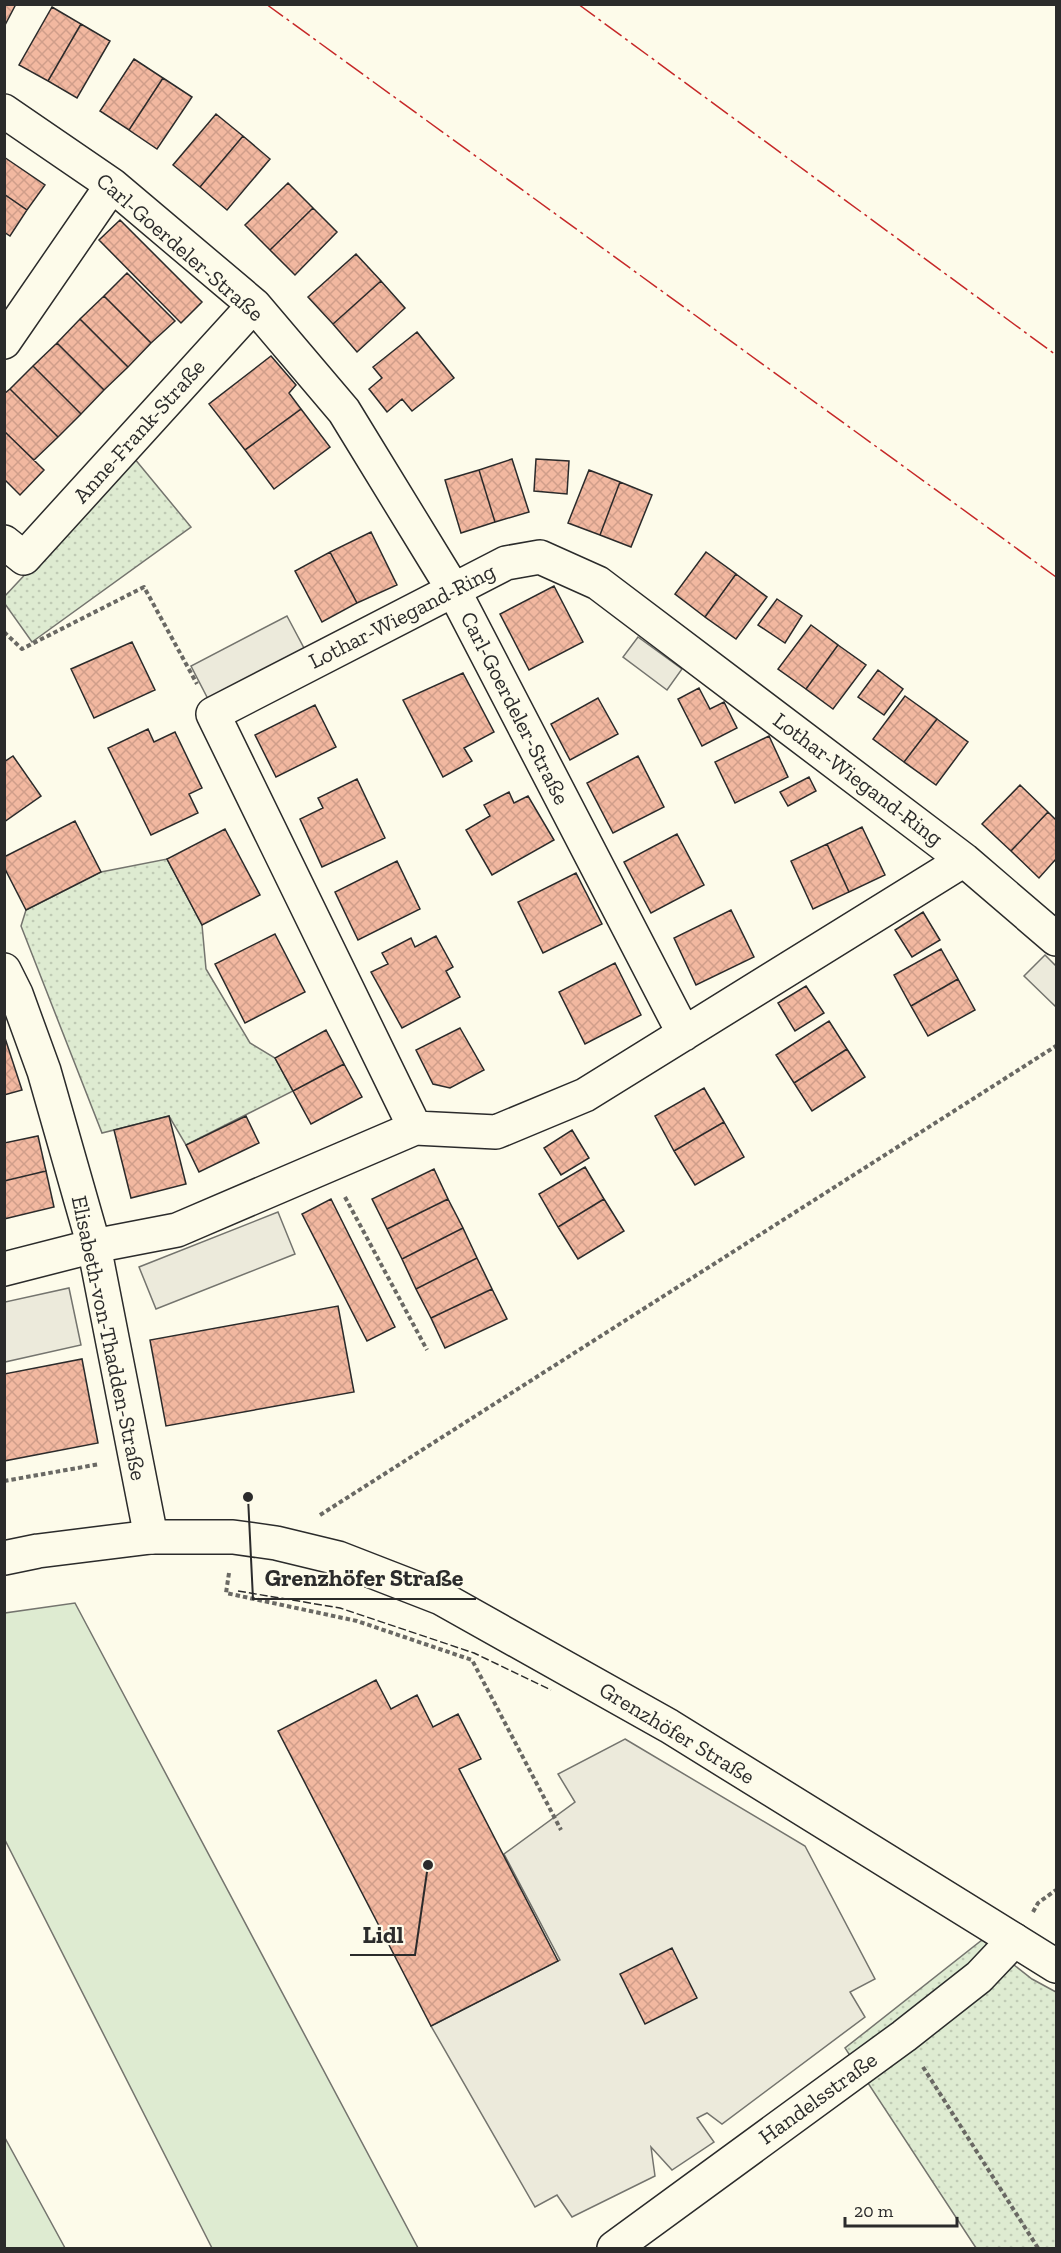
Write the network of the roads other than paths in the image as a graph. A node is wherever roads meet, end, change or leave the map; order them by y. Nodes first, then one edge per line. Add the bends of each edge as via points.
1 (4, 111) edge
2 (112, 185) junction
3 (254, 305) junction
4 (4, 342) edge
5 (14, 550) edge
6 (453, 589) junction
7 (964, 860) junction
8 (1056, 939) edge
9 (4, 970) edge
10 (684, 1034) junction
11 (415, 1128) junction
12 (94, 1246) junction
13 (4, 1269) edge
14 (151, 1537) junction
15 (4, 1558) edge
16 (1014, 1940) junction
17 (1056, 1966) edge
18 (614, 2248) edge

1 - 2 street, Carl-Goerdeler-Straße
2 - 3 street, Carl-Goerdeler-Straße
2 - 4 street
3 - 5 street, Anne-Frank-Straße
3 - 6 street, Carl-Goerdeler-Straße via 344,411
6 - 7 street, Lothar-Wiegand-Ring via 506,563 540,557 598,583
6 - 10 street, Carl-Goerdeler-Straße
6 - 11 street, Lothar-Wiegand-Ring via 213,714
7 - 8 street, Lothar-Wiegand-Ring
7 - 10 street, Lothar-Wiegand-Ring
9 - 12 street, Elisabeth-von-Thadden-Straße via 44,1071
10 - 11 street, Lothar-Wiegand-Ring via 585,1095 496,1132
11 - 12 street, Lothar-Wiegand-Ring via 177,1230
12 - 13 street, Lothar-Wiegand-Ring
12 - 14 street, Elisabeth-von-Thadden-Straße
14 - 15 street, Grenzhöfer Straße
14 - 16 street, Grenzhöfer Straße via 233,1537 276,1543 338,1558 441,1598 669,1726
16 - 17 street, Grenzhöfer Straße
16 - 18 street, Handelsstraße via 979,1977 904,2036

